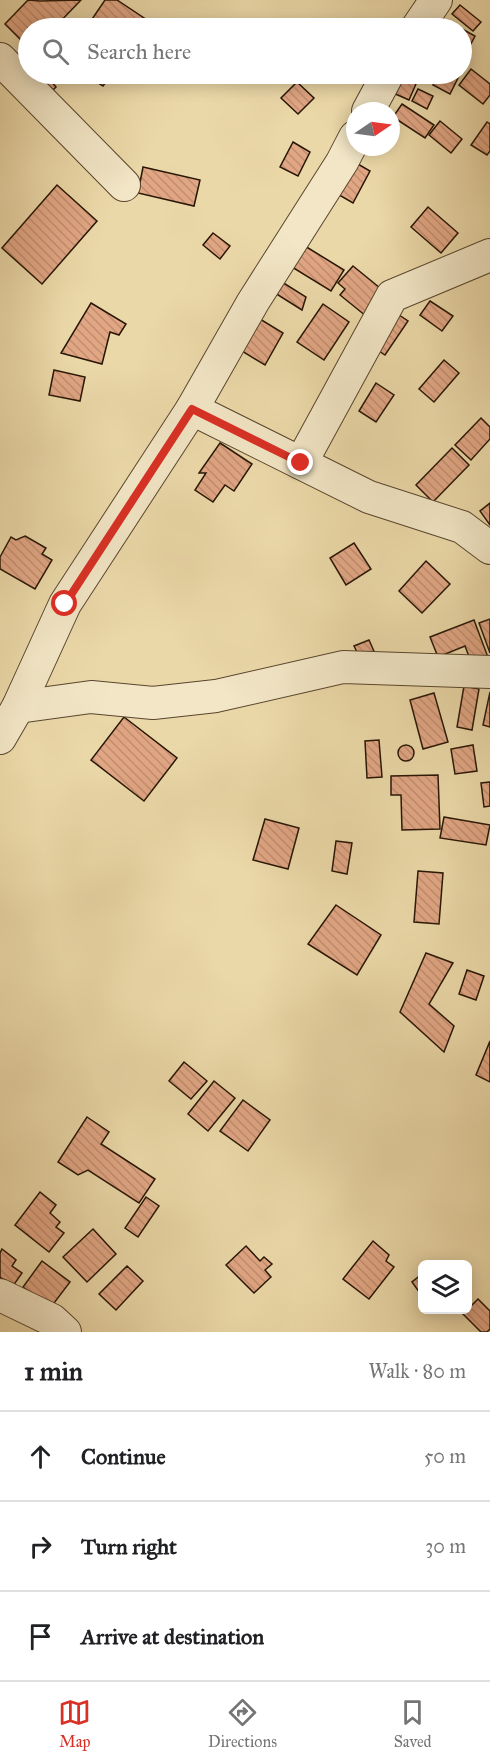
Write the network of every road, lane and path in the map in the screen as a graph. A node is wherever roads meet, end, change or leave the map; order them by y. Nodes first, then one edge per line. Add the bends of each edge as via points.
1 (436, 0) edge
2 (424, 18) edge
3 (0, 60) edge
4 (18, 78) edge
5 (24, 84) edge
6 (383, 84) edge
7 (373, 102) edge
8 (346, 154) edge
9 (124, 185) dead end
10 (490, 255) edge
11 (192, 409) junction
12 (301, 463) junction
13 (490, 548) edge
14 (490, 672) edge
15 (18, 707) junction
16 (0, 738) edge
17 (0, 1295) edge
18 (65, 1332) edge

1 - 2 street
3 - 4 street
5 - 9 street
6 - 7 street
8 - 11 street via 253,302
10 - 12 street via 393,296
11 - 12 street
11 - 15 street via 65,604
12 - 13 street via 369,497 462,527
14 - 15 street via 343,667 216,696 153,702 91,697
15 - 16 street
17 - 18 street via 52,1320

